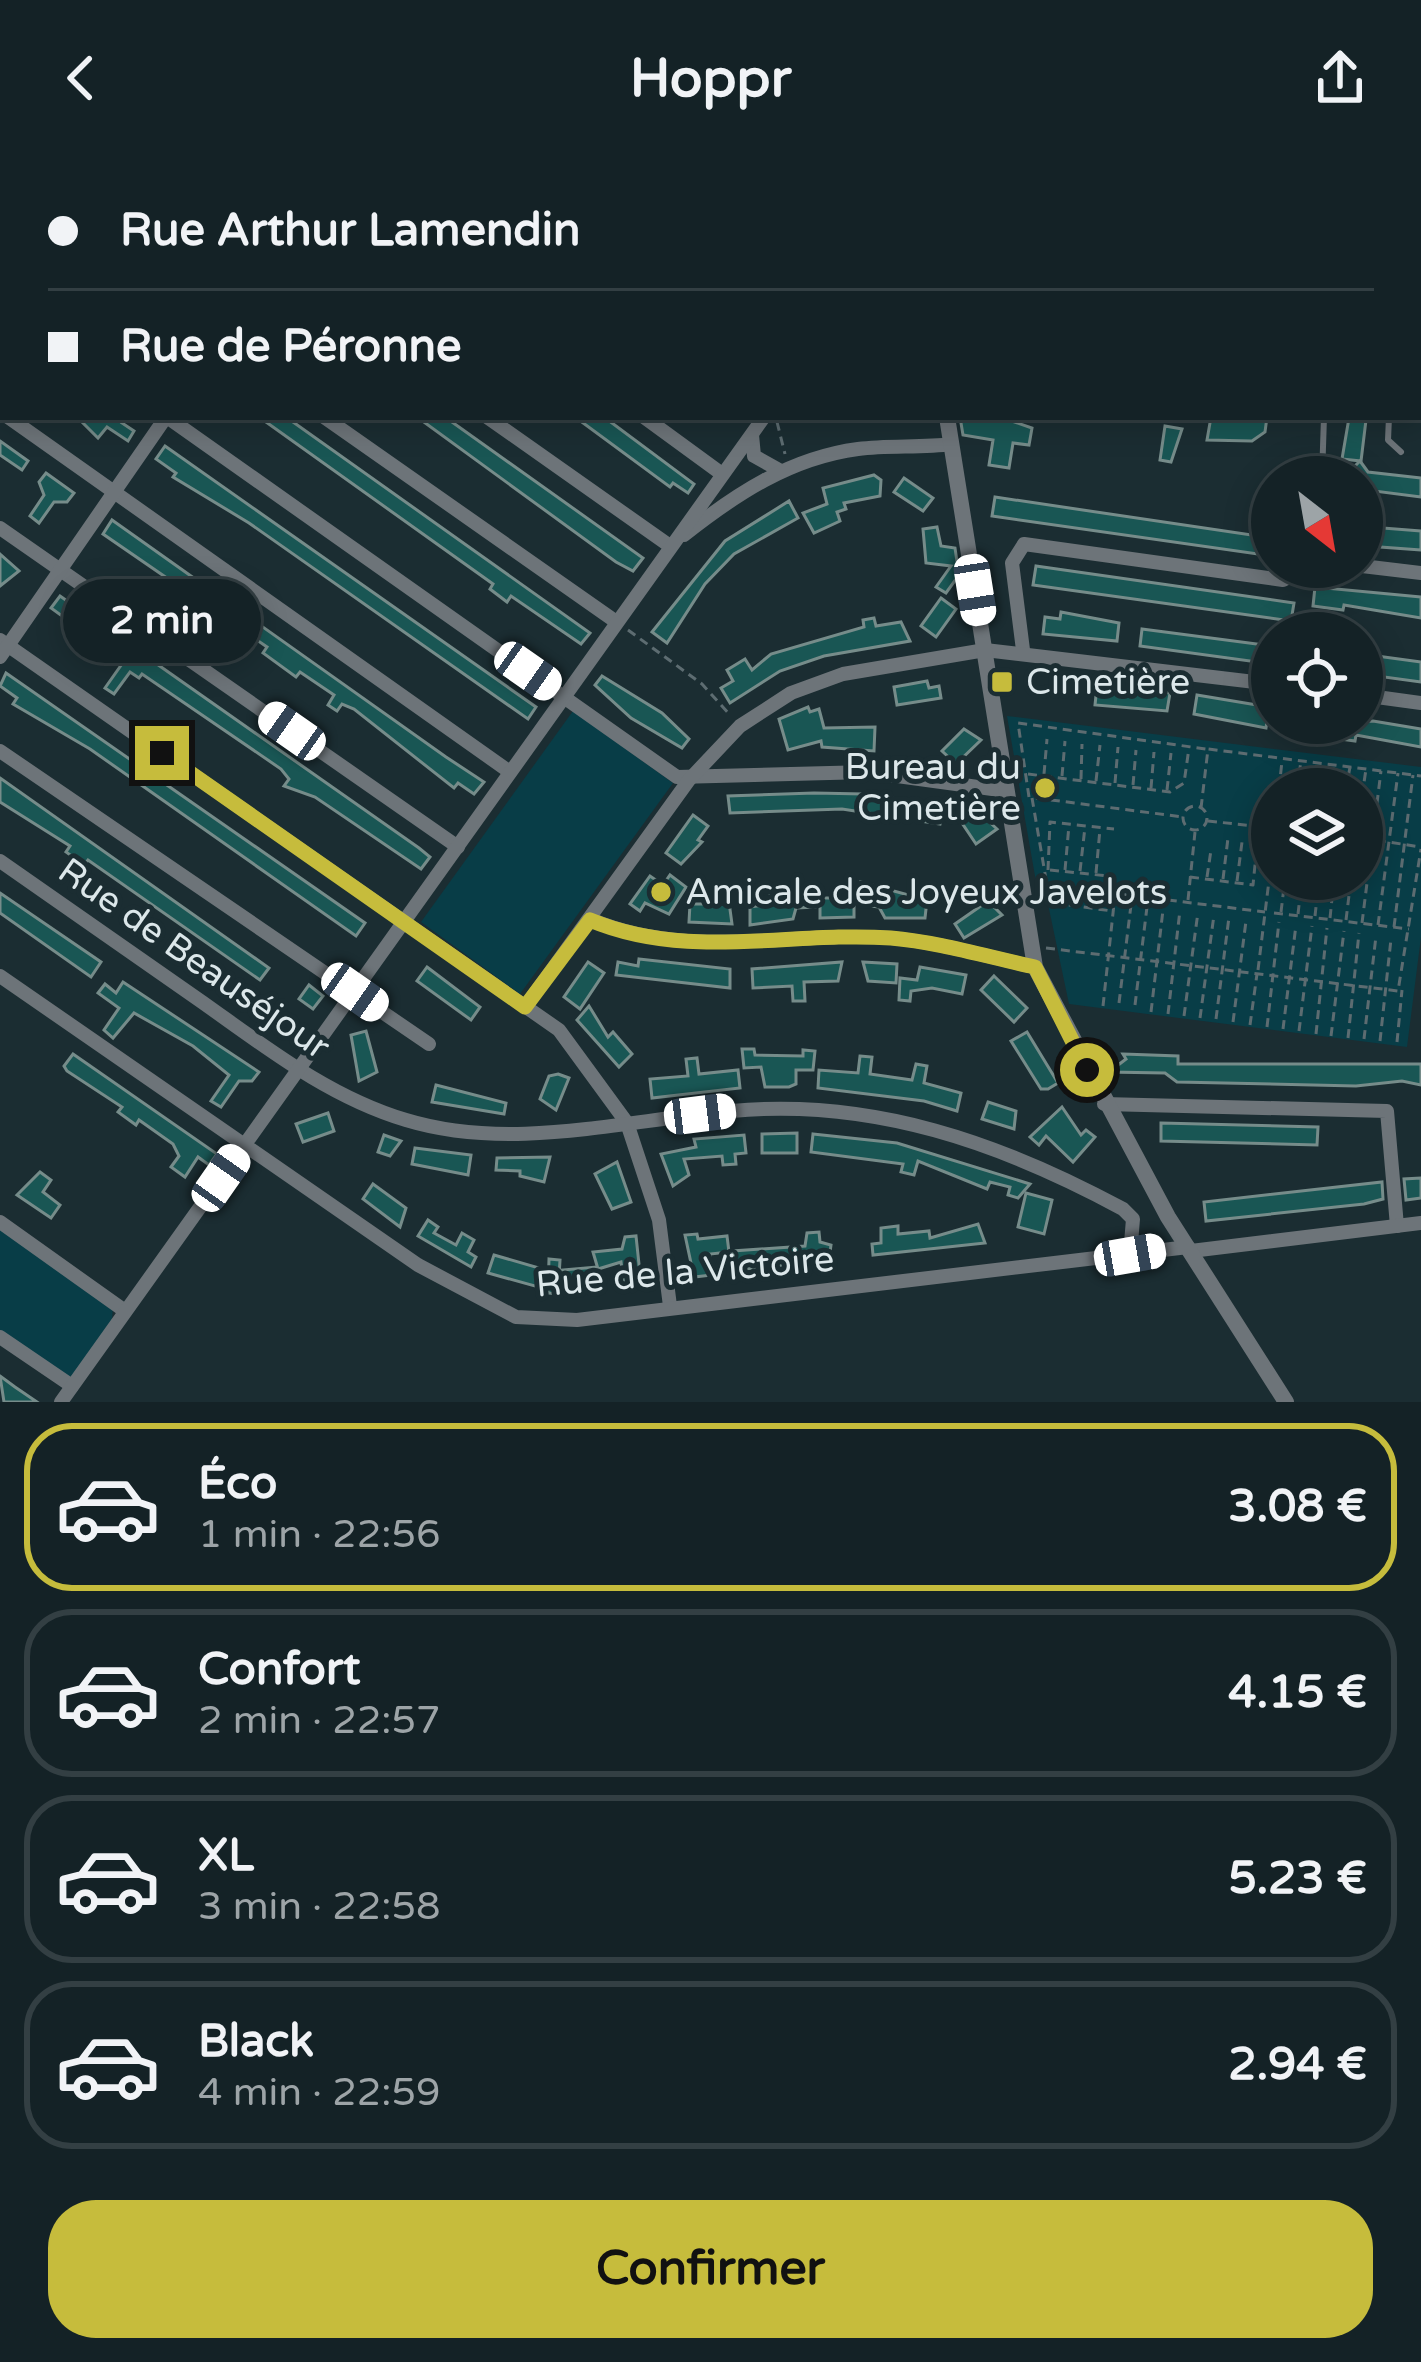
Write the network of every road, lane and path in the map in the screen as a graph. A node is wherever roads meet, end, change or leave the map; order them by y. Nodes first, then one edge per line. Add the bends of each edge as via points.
1 (12, 420) edge
2 (164, 420) edge
3 (170, 420) edge
4 (328, 420) edge
5 (491, 420) edge
6 (648, 420) edge
7 (777, 420) edge
8 (948, 420) edge
9 (1324, 420) edge
10 (1389, 420) edge
11 (759, 424) edge
12 (952, 444) junction
13 (1401, 452) dead end
14 (1323, 456) edge
15 (784, 469) junction
16 (722, 474) junction
17 (114, 492) junction
18 (0, 528) edge
19 (670, 546) junction
20 (1383, 568) edge
21 (60, 569) junction
22 (1421, 573) edge
23 (1251, 576) edge
24 (615, 622) junction
25 (3, 648) edge
26 (985, 650) junction
27 (1023, 650) junction
28 (1251, 681) edge
29 (564, 697) junction
30 (1383, 698) edge
31 (1421, 703) edge
32 (740, 726) junction
33 (1047, 740) dead end
34 (1065, 741) dead end
35 (1082, 744) dead end
36 (1100, 745) dead end
37 (1118, 747) dead end
38 (1189, 747) junction
39 (1208, 749) junction
40 (1136, 750) dead end
41 (0, 752) edge
42 (1154, 752) dead end
43 (1171, 753) dead end
44 (1282, 758) junction
45 (1301, 761) junction
46 (1317, 763) junction
47 (1333, 765) junction
48 (1349, 767) joint
49 (1281, 768) edge
50 (1300, 768) edge
51 (1316, 768) edge
52 (1333, 768) edge
53 (1358, 768) edge
54 (1383, 771) edge
55 (511, 772) junction
56 (1025, 773) junction
57 (1398, 773) junction
58 (1413, 775) junction
59 (1044, 776) junction
60 (1421, 776) edge
61 (1062, 778) junction
62 (688, 780) junction
63 (1081, 781) junction
64 (1096, 783) junction
65 (1115, 785) junction
66 (1132, 787) junction
67 (1151, 790) junction
68 (1167, 792) junction
69 (1008, 794) junction
70 (1031, 798) junction
71 (1201, 808) junction
72 (1183, 817) junction
73 (1207, 821) junction
74 (1070, 824) junction
75 (1085, 826) junction
76 (1251, 826) edge
77 (1100, 828) junction
78 (1114, 829) dead end
79 (1195, 830) junction
80 (1228, 838) dead end
81 (1383, 841) edge
82 (1242, 842) dead end
83 (1388, 842) junction
84 (1404, 843) junction
85 (458, 847) junction
86 (1421, 848) edge
87 (1211, 850) dead end
88 (0, 861) edge
89 (1047, 869) junction
90 (1065, 871) junction
91 (1079, 873) junction
92 (1095, 874) junction
93 (1108, 876) dead end
94 (1190, 877) junction
95 (1207, 879) junction
96 (1222, 881) junction
97 (1237, 883) junction
98 (1251, 885) edge
99 (1266, 900) edge
100 (1280, 900) edge
101 (1299, 900) edge
102 (1317, 900) edge
103 (1332, 900) edge
104 (1348, 900) edge
105 (1365, 900) edge
106 (1187, 902) junction
107 (1054, 903) dead end
108 (1131, 905) dead end
109 (1147, 908) dead end
110 (1163, 910) dead end
111 (1180, 910) dead end
112 (1198, 912) dead end
113 (1265, 912) junction
114 (1214, 915) dead end
115 (1297, 916) junction
116 (1229, 917) dead end
117 (1315, 918) junction
118 (590, 920) junction
119 (1330, 920) junction
120 (1246, 921) dead end
121 (1345, 921) junction
122 (405, 922) junction
123 (1279, 922) dead end
124 (1362, 923) junction
125 (1296, 926) dead end
126 (1312, 926) dead end
127 (1378, 926) junction
128 (1394, 927) junction
129 (1327, 928) dead end
130 (1411, 929) junction
131 (1344, 931) dead end
132 (1359, 933) dead end
133 (1376, 937) dead end
134 (1391, 939) dead end
135 (1032, 946) junction
136 (1108, 955) junction
137 (1124, 957) junction
138 (1140, 959) junction
139 (1157, 961) junction
140 (1173, 963) junction
141 (1190, 965) junction
142 (1035, 967) junction
143 (1206, 968) junction
144 (1222, 969) junction
145 (1239, 972) junction
146 (1258, 972) junction
147 (0, 976) edge
148 (1272, 976) junction
149 (1289, 978) junction
150 (1305, 980) junction
151 (1321, 982) junction
152 (1338, 984) junction
153 (1354, 986) junction
154 (1403, 986) junction
155 (1369, 988) junction
156 (1385, 990) junction
157 (355, 992) junction
158 (1119, 1003) dead end
159 (1136, 1005) dead end
160 (1102, 1006) dead end
161 (525, 1007) junction
162 (1151, 1012) dead end
163 (1168, 1014) dead end
164 (1184, 1016) dead end
165 (1200, 1018) dead end
166 (1216, 1019) dead end
167 (1233, 1022) dead end
168 (1250, 1025) dead end
169 (1267, 1027) dead end
170 (1283, 1029) dead end
171 (1299, 1031) dead end
172 (1316, 1034) dead end
173 (1331, 1036) dead end
174 (1348, 1038) dead end
175 (1364, 1039) dead end
176 (1379, 1041) dead end
177 (1397, 1042) dead end
178 (429, 1044) dead end
179 (298, 1070) junction
180 (1104, 1104) junction
181 (627, 1124) junction
182 (244, 1146) junction
183 (0, 1222) edge
184 (1421, 1223) edge
185 (1397, 1226) junction
186 (1189, 1249) junction
187 (1130, 1255) junction
188 (670, 1306) junction
189 (125, 1311) junction
190 (0, 1336) edge
191 (72, 1386) junction
192 (61, 1402) edge
193 (1286, 1402) edge

1 - 17 street
2 - 17 street
3 - 29 street
4 - 24 street
5 - 19 street
6 - 16 street
7 - 15 path
8 - 12 street
9 - 14 lane
10 - 13 lane via 1388,440
11 - 15 street via 754,457
11 - 16 street
12 - 15 street via 856,449
12 - 26 street
15 - 19 street
16 - 19 street
17 - 21 street
17 - 55 street
18 - 21 street
19 - 24 street
20 - 22 street
21 - 25 street
21 - 85 street
23 - 27 street via 1024,544 1012,563
24 - 29 street
24 - 32 path via 702,684
25 - 122 street
26 - 27 street
26 - 32 street via 820,681
26 - 69 street
27 - 28 street
29 - 55 street
29 - 62 street
30 - 31 street
32 - 62 street
33 - 59 path
34 - 61 path
35 - 63 path
36 - 64 path
37 - 65 path
38 - 39 path
38 - 56 path via 1018,723
38 - 68 path via 1184,783
39 - 44 path
39 - 71 path
40 - 66 path
41 - 157 street
42 - 67 path
43 - 68 path
44 - 45 path
44 - 49 path
45 - 46 path
45 - 50 path
46 - 47 path
46 - 51 path
47 - 48 path
47 - 52 path
48 - 53 path
54 - 57 path
55 - 85 street
56 - 59 path
56 - 70 path
57 - 58 path
57 - 83 path
58 - 60 path
58 - 84 path
59 - 61 path
61 - 63 path
62 - 69 street via 829,771
62 - 118 street
63 - 64 path
64 - 65 path
65 - 66 path
66 - 67 path
67 - 68 path
69 - 70 path
69 - 135 street
70 - 72 path
70 - 89 path
71 - 72 path
71 - 73 path
72 - 79 path
73 - 76 path
73 - 79 path
74 - 75 path
74 - 89 path via 1050,822
74 - 90 path
75 - 77 path
75 - 91 path
77 - 78 path
77 - 92 path
79 - 94 path
80 - 96 path
81 - 83 path
82 - 97 path
83 - 84 path
83 - 127 path
84 - 86 path
84 - 128 path
85 - 122 street
86 - 130 path
87 - 95 path
88 - 179 street, Rue de Beauséjour
89 - 90 path
89 - 106 path via 1047,885
90 - 91 path
91 - 92 path
92 - 93 path
94 - 95 path
94 - 106 path
95 - 96 path
96 - 97 path
97 - 98 path
99 - 113 path
100 - 115 path via 1277,913
101 - 115 path
102 - 117 path
103 - 119 path
104 - 121 path
105 - 124 path
106 - 113 path
107 - 136 path via 1114,908
108 - 137 path
109 - 138 path
110 - 139 path
111 - 140 path
112 - 141 path
113 - 146 path
114 - 143 path
115 - 117 path
116 - 144 path
117 - 119 path
118 - 142 street via 630,936 722,944 891,938
118 - 161 street
119 - 121 path
120 - 145 path
121 - 124 path
122 - 157 street
122 - 161 street
123 - 148 path
124 - 127 path
125 - 149 path
126 - 150 path
127 - 128 path
128 - 130 path
129 - 151 path
130 - 154 path
131 - 152 path
132 - 153 path
133 - 155 path
134 - 156 path
135 - 136 path
135 - 142 street
136 - 137 path
136 - 160 path
137 - 138 path
137 - 158 path
138 - 139 path
138 - 159 path
139 - 140 path
139 - 162 path
140 - 141 path
140 - 163 path
141 - 143 path
141 - 164 path
142 - 180 street
143 - 144 path
143 - 165 path
144 - 145 path
144 - 166 path
145 - 146 path
145 - 167 path
146 - 148 path
146 - 168 path
147 - 182 street, Rue de la Victoire
148 - 149 path
148 - 169 path
149 - 150 path
149 - 170 path
150 - 151 path
150 - 171 path
151 - 152 path
151 - 172 path
152 - 153 path
152 - 173 path
153 - 155 path
153 - 174 path
154 - 156 path
154 - 177 path
155 - 156 path
155 - 175 path
156 - 176 path
157 - 178 street
157 - 179 street
161 - 181 street via 560,1030
179 - 181 street, Rue de Beauséjour via 406,1120 474,1133
179 - 182 street
180 - 185 street via 1387,1111
180 - 186 street
181 - 187 street, Rue de Beauséjour via 737,1110 850,1111 961,1135 1034,1161 1123,1209 1133,1219
181 - 188 street via 659,1220
182 - 188 street, Rue de la Victoire via 418,1264 516,1317 577,1320
182 - 189 street
183 - 189 street
184 - 185 street, Rue de la Victoire
185 - 186 street, Rue de la Victoire
186 - 187 street, Rue de la Victoire
186 - 193 street
187 - 188 street, Rue de la Victoire
189 - 191 street
190 - 191 street
191 - 192 street

